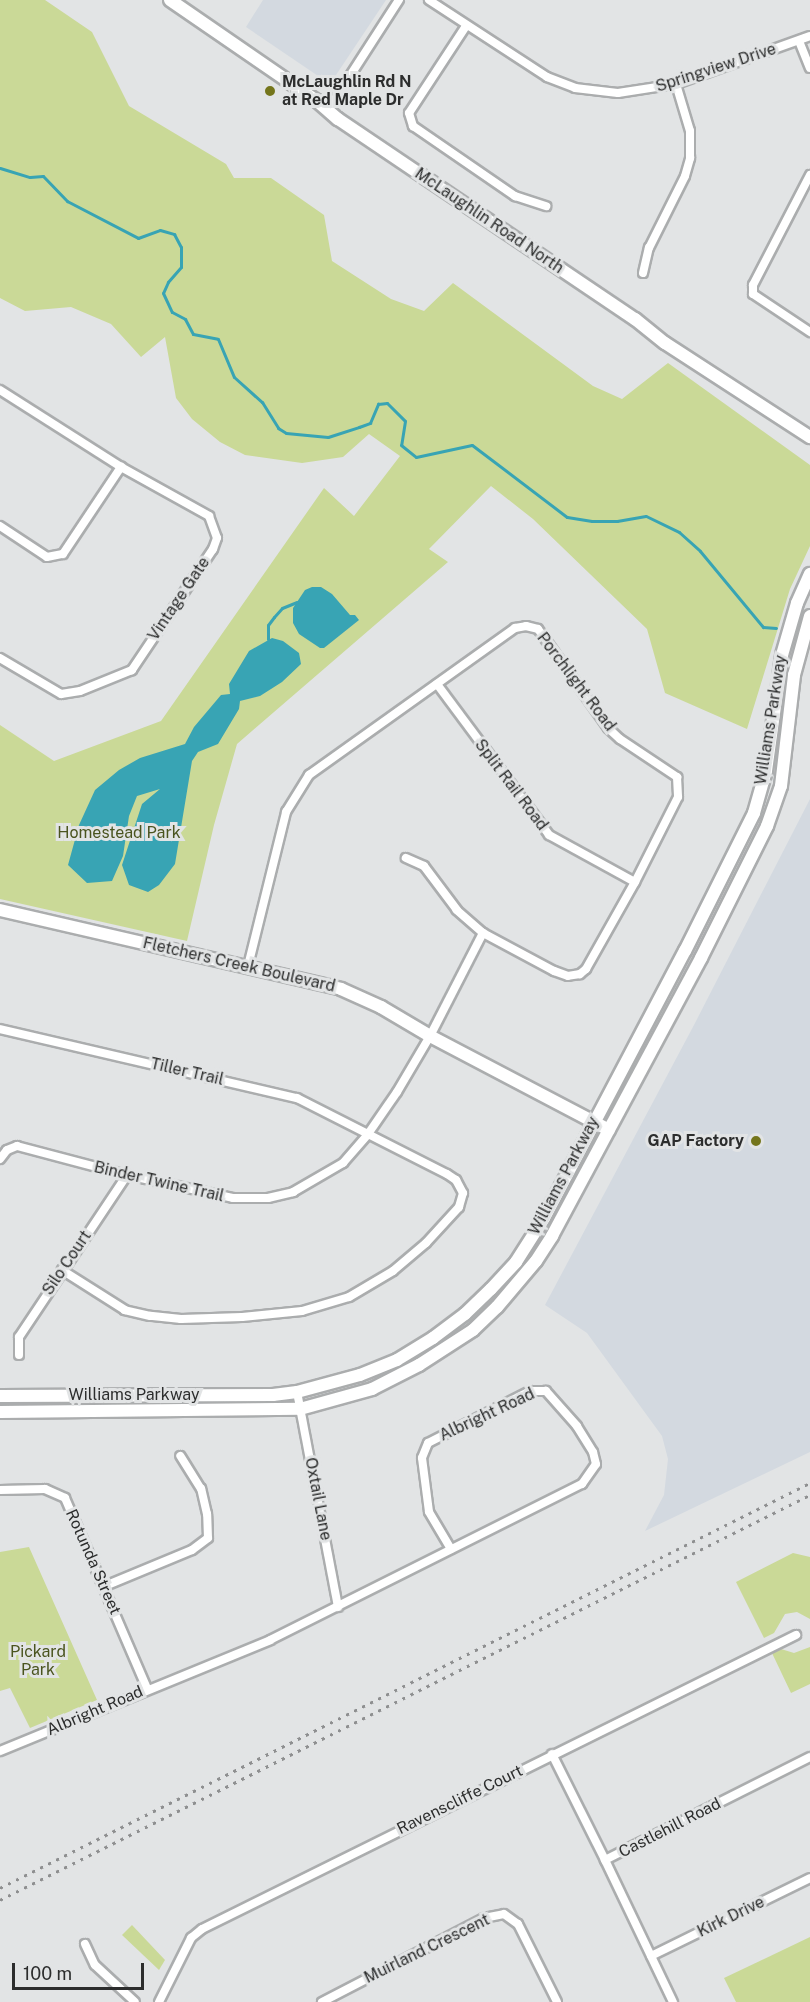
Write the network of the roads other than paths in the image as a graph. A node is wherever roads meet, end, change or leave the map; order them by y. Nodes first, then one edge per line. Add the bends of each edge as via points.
1 (170, 0) edge
2 (399, 0) edge
3 (429, 0) edge
4 (466, 26) junction
5 (810, 36) edge
6 (799, 41) junction
7 (810, 68) edge
8 (676, 84) junction
9 (328, 110) junction
10 (810, 175) edge
11 (546, 206) dead end
12 (643, 273) dead end
13 (810, 332) edge
14 (0, 390) edge
15 (810, 437) edge
16 (122, 467) junction
17 (0, 526) edge
18 (810, 574) edge
19 (810, 616) edge
20 (0, 658) edge
21 (437, 684) junction
22 (406, 858) dead end
23 (635, 882) junction
24 (0, 910) edge
25 (483, 933) junction
26 (248, 966) junction
27 (0, 1029) edge
28 (430, 1036) junction
29 (593, 1122) junction
30 (609, 1130) junction
31 (368, 1134) junction
32 (0, 1159) edge
33 (127, 1175) junction
34 (62, 1270) junction
35 (19, 1355) dead end
36 (297, 1392) junction
37 (0, 1396) edge
38 (300, 1409) junction
39 (0, 1412) edge
40 (180, 1456) dead end
41 (0, 1490) edge
42 (451, 1549) junction
43 (105, 1586) junction
44 (338, 1607) junction
45 (796, 1635) dead end
46 (147, 1688) junction
47 (0, 1751) edge
48 (552, 1754) junction
49 (810, 1757) edge
50 (605, 1860) junction
51 (810, 1878) edge
52 (85, 1944) dead end
53 (651, 1956) junction
54 (135, 2002) edge
55 (159, 2002) edge
56 (322, 2002) edge
57 (557, 2002) edge
58 (673, 2002) edge

1 - 9 main road, McLaughlin Road North
2 - 9 street
3 - 4 street, Springview Drive
4 - 8 street, Springview Drive via 547,77 575,88 618,93
4 - 11 street via 410,113 413,126 515,196
5 - 6 street, Springview Drive
6 - 7 street
6 - 8 street, Springview Drive
8 - 12 street via 690,131 690,158 649,248
9 - 15 main road, McLaughlin Road North via 665,343
10 - 13 street via 753,285 753,294
14 - 16 street, Vintage Gate
16 - 17 street via 63,554 47,556
16 - 20 street, Vintage Gate via 208,516 217,538 213,549 132,670 80,691 61,694
18 - 29 main road, Williams Parkway via 782,655 766,771 754,813
19 - 30 main road, Williams Parkway via 798,655 781,786 767,826
21 - 23 street, Split Rail Road via 549,835
21 - 23 street, Porchlight Road via 515,628 538,629 608,728 677,777 678,798
21 - 26 street, Porchlight Road via 309,776 296,794 279,837
22 - 25 street via 424,866 457,910
23 - 25 street, Porchlight Road via 580,974 568,976 554,971
24 - 26 main road, Fletchers Creek Boulevard
25 - 28 street, Binder Twine Trail
26 - 28 main road, Fletchers Creek Boulevard via 340,988 381,1006
27 - 31 street, Tiller Trail via 297,1098
28 - 29 main road, Fletchers Creek Boulevard
28 - 31 street, Binder Twine Trail
29 - 30 main road, Fletchers Creek Boulevard
29 - 36 main road, Williams Parkway via 532,1239 503,1276 465,1314 397,1360 360,1375
30 - 38 main road, Williams Parkway via 536,1261 473,1330 445,1351 372,1389
31 - 33 street, Binder Twine Trail via 343,1162 322,1177 293,1192 268,1198 233,1198
31 - 34 street, Tiller Trail via 447,1174 456,1180 463,1193 459,1207 426,1243 393,1271 349,1297 290,1312 150,1316 125,1310
32 - 33 street, Binder Twine Trail via 17,1146
33 - 34 street, Silo Court
34 - 35 street, Silo Court via 19,1337
36 - 37 main road, Williams Parkway
36 - 38 street, Oxtail Lane
38 - 39 main road, Williams Parkway
38 - 44 street, Oxtail Lane
40 - 43 street via 201,1489 208,1538 192,1550
41 - 43 street, Rotunda Street via 45,1489 65,1498
42 - 42 street, Albright Road via 582,1484 591,1474 596,1464 593,1452 577,1426 546,1391 531,1391 428,1443 422,1458 429,1512
42 - 44 street, Albright Road
43 - 46 street, Rotunda Street
44 - 46 street, Albright Road via 270,1640
45 - 48 street, Ravenscliffe Court
46 - 47 street, Albright Road
48 - 50 street
48 - 55 street, Ravenscliffe Court via 202,1929 191,1938
49 - 50 street, Castlehill Road
50 - 53 street, Castlehill Road
51 - 53 street, Kirk Drive
52 - 54 street via 95,1965
53 - 58 street, Castlehill Road
56 - 57 street, Muirland Crescent via 484,1918 504,1914 518,1924

